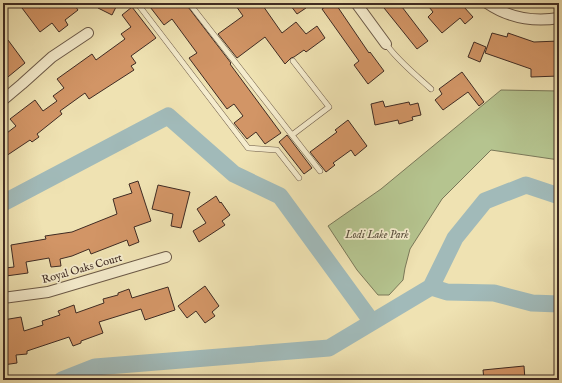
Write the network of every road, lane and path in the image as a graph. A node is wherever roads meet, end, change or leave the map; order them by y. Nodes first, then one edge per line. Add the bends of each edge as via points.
1 (137, 3) edge
2 (189, 3) edge
3 (356, 3) edge
4 (488, 3) edge
5 (559, 18) edge
6 (88, 33) dead end
7 (386, 44) joint
8 (293, 61) dead end
9 (431, 89) dead end
10 (3, 100) edge
11 (292, 135) junction
12 (320, 171) dead end
13 (299, 178) dead end
14 (166, 257) dead end
15 (3, 298) edge

1 - 13 lane via 248,148 277,150
2 - 11 lane
3 - 7 street
4 - 5 street via 496,9 533,20
6 - 10 street via 52,58
7 - 9 lane via 405,67
8 - 11 lane via 328,108
11 - 12 lane
14 - 15 street, Royal Oaks Court via 48,292

